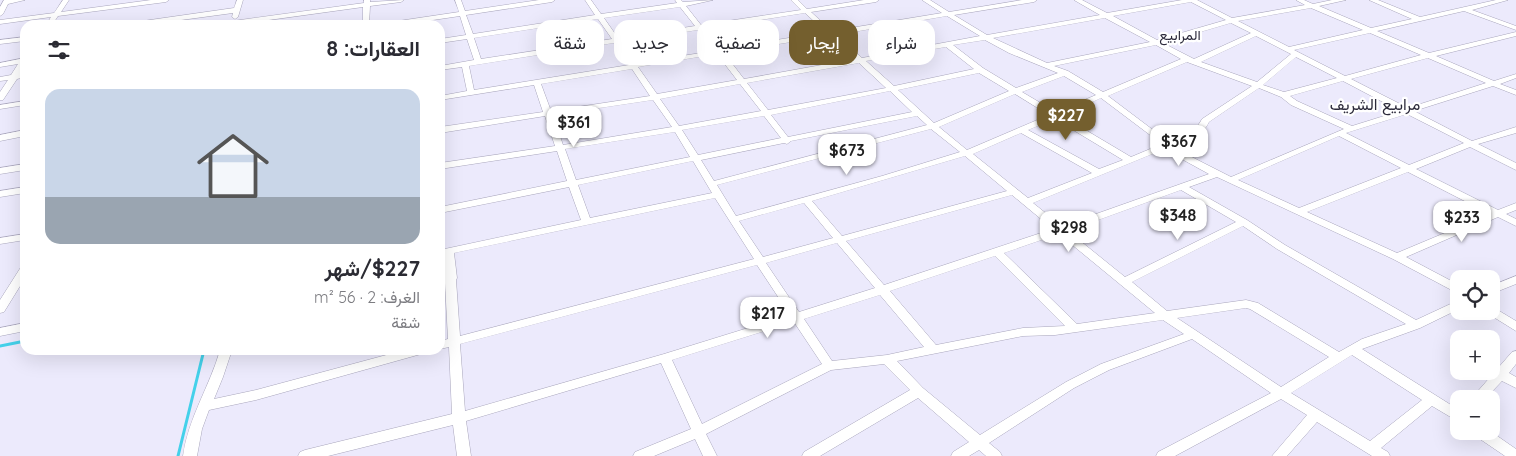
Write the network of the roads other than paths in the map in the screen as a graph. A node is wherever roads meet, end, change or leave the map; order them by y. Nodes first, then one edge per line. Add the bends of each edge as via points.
1 (22, 0) edge
2 (66, 0) edge
3 (166, 0) edge
4 (251, 0) edge
5 (401, 0) edge
6 (458, 0) edge
7 (552, 0) edge
8 (588, 0) edge
9 (710, 0) edge
10 (794, 0) edge
11 (876, 0) edge
12 (925, 0) edge
13 (1034, 0) edge
14 (1077, 0) edge
15 (1192, 0) edge
16 (1299, 0) edge
17 (1343, 0) edge
18 (1372, 0) edge
19 (1505, 0) edge
20 (6, 1) edge
21 (151, 1) edge
22 (240, 1) edge
23 (367, 2) edge
24 (679, 2) edge
25 (1313, 6) junction
26 (148, 9) dead end
27 (1464, 9) junction
28 (236, 10) junction
29 (805, 10) junction
30 (0, 13) edge
31 (463, 13) junction
32 (58, 14) junction
33 (950, 15) junction
34 (144, 16) dead end
35 (1105, 16) junction
36 (600, 17) junction
37 (1418, 19) junction
38 (53, 20) edge
39 (142, 20) edge
40 (167, 20) edge
41 (234, 20) edge
42 (257, 20) edge
43 (366, 20) edge
44 (418, 20) edge
45 (742, 20) edge
46 (816, 20) edge
47 (1233, 20) junction
48 (0, 22) edge
49 (697, 26) edge
50 (1516, 28) edge
51 (858, 30) edge
52 (1371, 30) junction
53 (1257, 33) junction
54 (1516, 34) edge
55 (471, 36) junction
56 (614, 37) edge
57 (987, 38) junction
58 (20, 40) edge
59 (445, 40) edge
60 (614, 41) edge
61 (0, 42) edge
62 (1156, 43) junction
63 (947, 44) junction
64 (1292, 51) junction
65 (1430, 55) junction
66 (697, 57) edge
67 (858, 57) edge
68 (861, 60) junction
69 (1190, 61) junction
70 (20, 62) edge
71 (478, 62) junction
72 (465, 64) junction
73 (0, 65) edge
74 (729, 65) edge
75 (1048, 65) junction
76 (445, 67) edge
77 (633, 67) junction
78 (20, 68) edge
79 (980, 70) junction
80 (1064, 73) junction
81 (20, 75) edge
82 (14, 76) junction
83 (1516, 76) edge
84 (0, 78) edge
85 (1345, 79) junction
86 (742, 81) junction
87 (537, 83) junction
88 (1492, 83) junction
89 (1257, 86) junction
90 (892, 90) junction
91 (1016, 91) junction
92 (471, 93) junction
93 (1516, 93) edge
94 (1102, 94) junction
95 (1284, 95) junction
96 (445, 97) edge
97 (656, 97) junction
98 (0, 98) edge
99 (20, 104) edge
100 (0, 107) edge
101 (1406, 110) junction
102 (767, 113) junction
103 (918, 113) junction
104 (550, 114) junction
105 (1056, 115) junction
106 (933, 126) junction
107 (445, 129) edge
108 (1352, 129) junction
109 (678, 130) junction
110 (1022, 130) junction
111 (1516, 130) edge
112 (1340, 133) junction
113 (20, 134) edge
114 (0, 138) edge
115 (786, 141) junction
116 (1470, 144) junction
117 (1169, 145) junction
118 (562, 148) junction
119 (967, 153) junction
120 (695, 160) junction
121 (1131, 161) junction
122 (445, 165) edge
123 (1516, 167) edge
124 (20, 168) edge
125 (1410, 168) junction
126 (0, 170) edge
127 (1100, 173) junction
128 (1217, 174) junction
129 (1231, 180) junction
130 (572, 182) junction
131 (712, 184) junction
132 (1180, 186) junction
133 (20, 191) edge
134 (1014, 192) junction
135 (0, 194) edge
136 (717, 195) junction
137 (806, 200) junction
138 (1027, 202) junction
139 (1516, 206) edge
140 (445, 209) edge
141 (1301, 211) junction
142 (1498, 214) junction
143 (732, 220) junction
144 (1243, 222) junction
145 (587, 223) junction
146 (1516, 223) edge
147 (1061, 230) junction
148 (20, 238) edge
149 (840, 239) junction
150 (0, 241) edge
151 (996, 251) junction
152 (445, 252) edge
153 (445, 255) edge
154 (1398, 257) junction
155 (760, 261) junction
156 (20, 277) edge
157 (452, 278) junction
158 (445, 280) edge
159 (1516, 280) edge
160 (1124, 282) junction
161 (1450, 285) edge
162 (1500, 286) edge
163 (882, 290) junction
164 (1450, 308) edge
165 (0, 309) edge
166 (797, 316) junction
167 (1166, 316) junction
168 (1500, 316) edge
169 (1416, 325) junction
170 (1516, 327) edge
171 (20, 328) edge
172 (1074, 328) junction
173 (0, 332) edge
174 (1192, 335) junction
175 (454, 342) junction
176 (445, 344) edge
177 (1352, 349) junction
178 (933, 350) junction
179 (225, 355) edge
180 (404, 355) edge
181 (1516, 355) edge
182 (1338, 357) junction
183 (665, 358) junction
184 (887, 359) junction
185 (829, 366) junction
186 (1501, 374) junction
187 (1516, 383) edge
188 (1486, 390) edge
189 (919, 391) junction
190 (1281, 393) junction
191 (1430, 400) junction
192 (205, 406) junction
193 (1450, 412) edge
194 (1316, 414) junction
195 (459, 418) junction
196 (698, 432) junction
197 (1492, 440) edge
198 (979, 442) junction
199 (1371, 448) junction
200 (190, 456) edge
201 (305, 456) edge
202 (464, 456) edge
203 (640, 456) edge
204 (710, 456) edge
205 (809, 456) edge
206 (958, 456) edge
207 (995, 456) edge
208 (1162, 456) edge
209 (1279, 456) edge
210 (1383, 456) edge
211 (1514, 456) edge

1 - 20 street
2 - 32 street
3 - 21 street
4 - 22 street
5 - 23 street
6 - 31 street
7 - 31 street
8 - 36 street
9 - 24 street
10 - 29 street
11 - 29 street
12 - 33 street
13 - 33 street
14 - 35 street
15 - 35 street
15 - 47 street
16 - 25 street
17 - 25 street
18 - 37 street
19 - 27 street
20 - 30 street
21 - 26 street
21 - 32 street
22 - 28 street
23 - 42 street
23 - 43 street
24 - 36 street
24 - 49 street
25 - 47 street
25 - 52 street
27 - 37 street
27 - 50 street
28 - 40 street
28 - 41 street
29 - 45 street
29 - 46 street
31 - 44 street
31 - 55 street
32 - 38 street
32 - 48 street
33 - 51 street
33 - 57 street
34 - 39 street
35 - 57 street
35 - 62 street
36 - 55 street
36 - 56 street
37 - 52 street
47 - 53 street
47 - 62 street
52 - 64 street
52 - 65 street
53 - 64 street
53 - 69 street
54 - 65 street
55 - 59 street
55 - 71 street
57 - 63 street
57 - 75 street
58 - 61 street
60 - 71 street
62 - 69 street
62 - 75 street
63 - 68 street
63 - 79 street
64 - 85 street
64 - 89 street
65 - 85 street
65 - 88 street
66 - 77 street
67 - 68 street
68 - 86 street
68 - 90 street
69 - 89 street
69 - 94 street
70 - 73 street
71 - 72 street
72 - 76 street
72 - 92 street
74 - 86 street
75 - 80 street
77 - 87 street
77 - 97 street
78 - 82 street
79 - 90 street
79 - 91 street
80 - 91 street
80 - 94 street
81 - 82 street
82 - 84 street
82 - 98 street
83 - 88 street
85 - 95 street
85 - 101 street
86 - 97 street
86 - 102 street
87 - 92 street
87 - 104 street
88 - 93 street
88 - 101 street
89 - 95 street
89 - 117 street via 1205,121 1195,134
90 - 102 street
90 - 103 street
91 - 105 street
91 - 106 street
92 - 96 street
94 - 105 street
94 - 117 street
95 - 108 street via 1294,103
97 - 104 street
97 - 109 street
99 - 100 street
101 - 108 street
101 - 116 street
102 - 109 street
102 - 115 street
103 - 106 street
103 - 115 street
104 - 107 street
104 - 118 street
105 - 110 street
105 - 121 street
106 - 119 street
106 - 131 street
108 - 112 street
109 - 118 street
109 - 120 street
110 - 119 street
110 - 127 street
111 - 116 street
112 - 125 street
112 - 129 street
113 - 114 street
115 - 120 street
116 - 123 street
116 - 125 street
117 - 121 street
117 - 128 street
118 - 122 street
118 - 130 street
119 - 134 street
119 - 137 street
120 - 130 street
120 - 131 street
121 - 127 street
124 - 126 street
125 - 141 street
125 - 142 street
127 - 138 street
128 - 129 street
128 - 132 street
129 - 141 street
130 - 140 street
130 - 145 street
131 - 136 street
132 - 144 street
132 - 147 street
133 - 135 street
134 - 138 street
134 - 149 street
136 - 143 street
136 - 145 street
137 - 143 street
137 - 149 street
138 - 147 street
139 - 142 street
141 - 154 street
142 - 146 street
142 - 154 street
143 - 155 street
144 - 160 street
144 - 169 street
145 - 152 street
147 - 151 street
147 - 160 street
148 - 150 street
149 - 155 street
149 - 163 street
151 - 163 street
151 - 172 street
153 - 157 street
154 - 161 street
155 - 166 street
155 - 175 street
156 - 165 street
157 - 158 street
157 - 175 street
159 - 162 street
160 - 167 street
163 - 166 street
163 - 178 street
164 - 169 street
166 - 183 street
166 - 185 street
167 - 172 street
167 - 174 street
167 - 182 street via 1246,304
168 - 170 street
169 - 177 street
171 - 173 street
172 - 178 street via 1055,332 1023,332
174 - 190 street
174 - 198 street via 1105,367
175 - 176 street
175 - 195 street
177 - 182 street
177 - 191 street
178 - 184 street
179 - 192 street
180 - 192 street
181 - 186 street
182 - 190 street
183 - 195 street
183 - 196 street
184 - 185 street
184 - 189 street
185 - 196 street
186 - 187 street
186 - 188 street
189 - 198 street
189 - 205 street
190 - 194 street
190 - 208 street
191 - 193 street
191 - 199 street
192 - 200 street via 194,432
194 - 199 street
194 - 209 street
195 - 201 street
195 - 202 street
196 - 203 street
196 - 204 street
197 - 211 street
198 - 206 street
198 - 207 street
199 - 210 street

